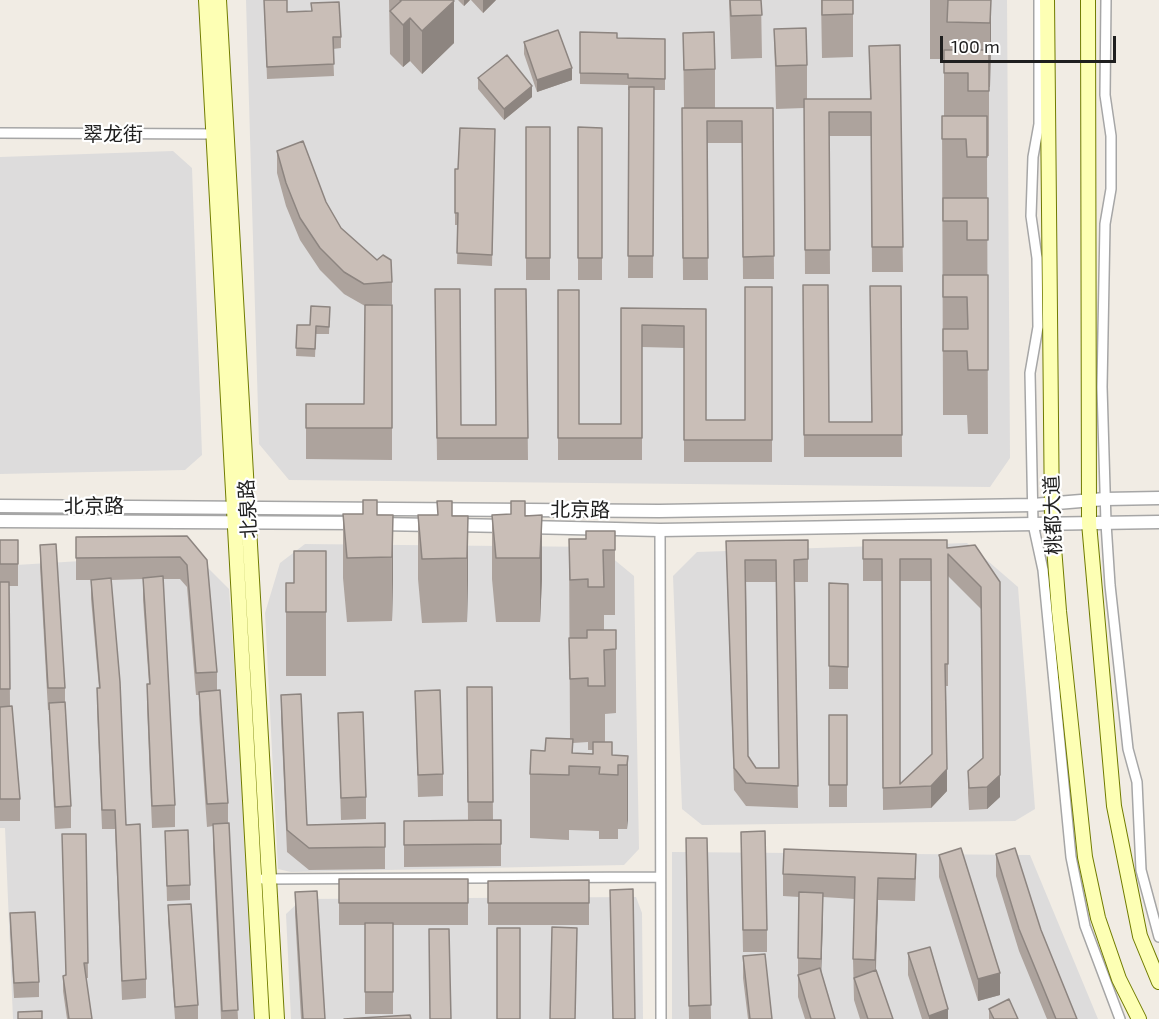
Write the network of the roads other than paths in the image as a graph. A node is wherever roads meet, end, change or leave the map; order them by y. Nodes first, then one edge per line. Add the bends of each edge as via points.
1 (206, 0) edge
2 (219, 0) edge
3 (1088, 0) edge
4 (1106, 0) edge
5 (1043, 3) edge
6 (0, 133) edge
7 (220, 134) junction
8 (1159, 498) edge
9 (1105, 499) junction
10 (1088, 500) junction
11 (1051, 502) junction
12 (1033, 505) junction
13 (0, 506) edge
14 (241, 514) junction
15 (0, 521) edge
16 (1052, 522) junction
17 (1159, 522) edge
18 (1089, 523) junction
19 (1106, 523) junction
20 (1033, 524) junction
21 (660, 530) junction
22 (660, 877) junction
23 (262, 879) junction
24 (1159, 937) edge
25 (1159, 982) edge
26 (261, 1019) edge
27 (277, 1019) edge
28 (661, 1019) edge
29 (1120, 1019) edge
30 (1139, 1019) edge

1 - 7 main road, 北泉路
2 - 7 main road, 北泉路
3 - 10 main road, 桃都大道
4 - 9 street via 1105,95 1111,189 1106,224 1102,375
5 - 11 main road, 桃都大道
5 - 12 street via 1031,216 1037,258 1038,327 1030,373
6 - 7 street, 翠龙街
7 - 14 main road, 北泉路
8 - 9 street, 北京路
9 - 10 street, 北京路
9 - 19 street
10 - 11 street, 北京路
10 - 18 main road, 桃都大道
11 - 12 street, 北京路
11 - 16 main road, 桃都大道
12 - 14 street, 北京路
12 - 20 street
13 - 14 street, 北京路
14 - 15 street, 北京路
14 - 21 street, 北京路
14 - 23 main road, 北泉路
16 - 18 street, 北京路
16 - 20 street, 北京路
16 - 30 main road, 桃都大道 via 1085,857 1098,918 1119,979
17 - 19 street, 北京路
18 - 19 street, 北京路
18 - 25 main road, 桃都大道 via 1114,806 1140,936
19 - 24 street via 1128,749 1137,782 1141,870
20 - 21 street, 北京路
20 - 29 street via 1043,570 1071,857 1085,926
21 - 22 street
22 - 23 street
22 - 28 street
23 - 26 main road, 北泉路
23 - 27 main road, 北泉路

